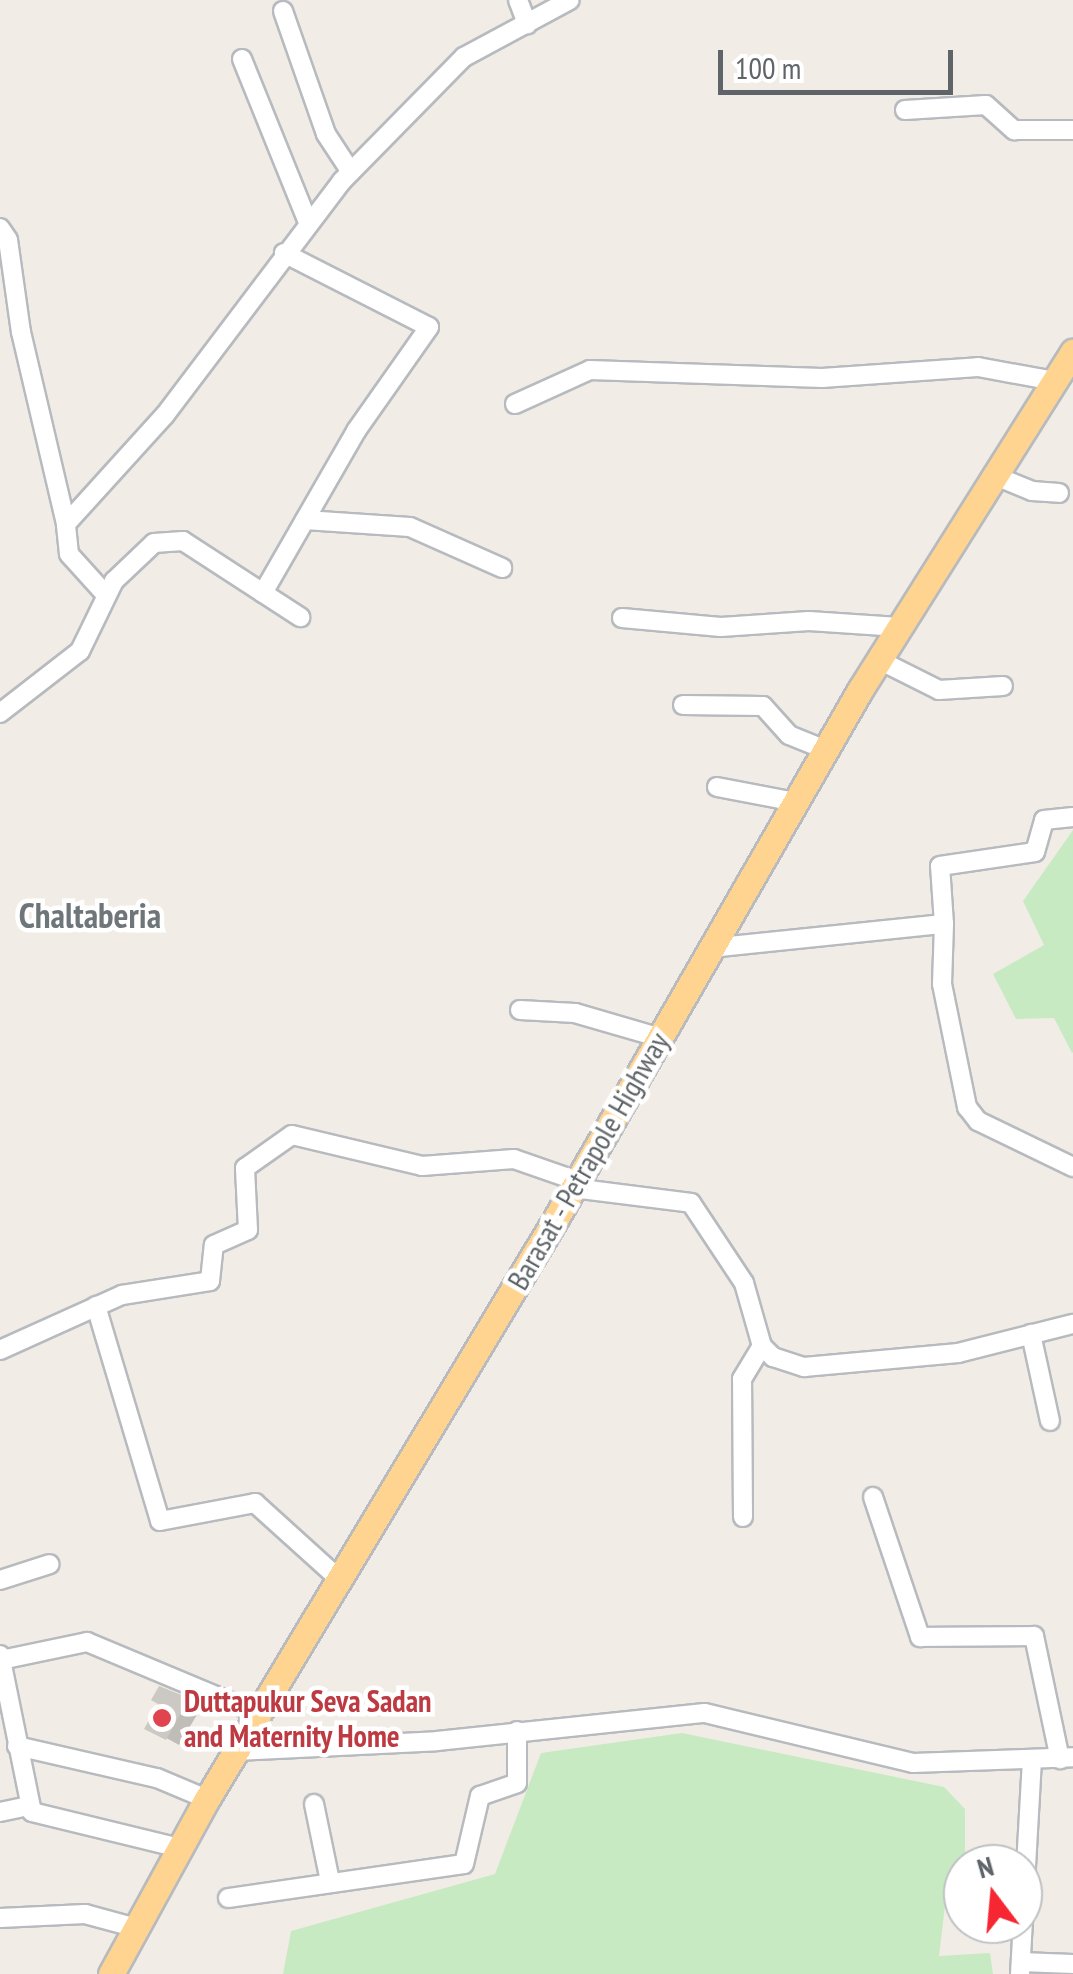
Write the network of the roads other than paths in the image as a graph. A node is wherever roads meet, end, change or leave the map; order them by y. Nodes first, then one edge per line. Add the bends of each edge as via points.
1 (518, 0) edge
2 (570, 0) edge
3 (283, 11) dead end
4 (527, 24) junction
5 (242, 59) dead end
6 (904, 110) dead end
7 (1073, 130) edge
8 (351, 172) junction
9 (308, 222) junction
10 (0, 228) edge
11 (284, 253) junction
12 (1073, 352) edge
13 (1054, 381) junction
14 (514, 404) dead end
15 (992, 474) junction
16 (1058, 493) dead end
17 (305, 520) junction
18 (66, 524) junction
19 (502, 568) dead end
20 (263, 593) junction
21 (106, 595) junction
22 (300, 617) dead end
23 (622, 618) dead end
24 (898, 628) junction
25 (879, 660) junction
26 (1003, 686) dead end
27 (683, 705) dead end
28 (0, 713) edge
29 (826, 750) junction
30 (717, 787) dead end
31 (796, 802) junction
32 (1073, 817) edge
33 (944, 924) junction
34 (710, 948) junction
35 (520, 1010) dead end
36 (660, 1038) junction
37 (1073, 1167) edge
38 (575, 1184) junction
39 (96, 1306) junction
40 (1073, 1324) edge
41 (1032, 1334) junction
42 (762, 1346) junction
43 (0, 1350) edge
44 (1050, 1421) dead end
45 (873, 1497) dead end
46 (743, 1517) dead end
47 (50, 1564) dead end
48 (338, 1578) junction
49 (0, 1580) edge
50 (0, 1658) edge
51 (4, 1700) edge
52 (257, 1713) junction
53 (517, 1731) junction
54 (17, 1746) junction
55 (236, 1751) junction
56 (1066, 1758) edge
57 (1032, 1760) junction
58 (207, 1798) junction
59 (314, 1804) dead end
60 (28, 1806) junction
61 (0, 1812) edge
62 (180, 1848) junction
63 (330, 1882) junction
64 (228, 1898) dead end
65 (0, 1918) edge
66 (137, 1928) junction
67 (1073, 1964) edge
68 (1021, 1968) edge
69 (111, 1974) edge

1 - 4 street
2 - 4 street
3 - 8 street via 326,134
4 - 8 street via 464,58
5 - 9 street
6 - 7 street via 986,105 1014,130
8 - 9 street
9 - 11 street
10 - 18 street via 8,240 21,332
11 - 17 street via 429,327 366,415
11 - 18 street via 166,415
12 - 13 highway, Barasat - Petrapole Highway
13 - 14 street via 978,368 822,378 590,370
13 - 15 highway, Barasat - Petrapole Highway
15 - 16 street via 1032,491
15 - 24 highway, Barasat - Petrapole Highway
17 - 19 street via 410,527
17 - 20 street
18 - 21 street via 69,554
20 - 21 street via 170,540 154,543
20 - 22 street
21 - 28 street via 80,651
23 - 24 street via 721,628 809,620
24 - 25 highway, Barasat - Petrapole Highway
25 - 26 street via 939,690
25 - 29 highway, Barasat - Petrapole Highway
27 - 29 street via 764,706 788,735
29 - 31 highway, Barasat - Petrapole Highway
30 - 31 street
31 - 34 highway, Barasat - Petrapole Highway
32 - 33 street via 1044,820 1035,852 944,863
33 - 34 street
33 - 37 street via 942,984 967,1107 978,1120
34 - 36 highway, Barasat - Petrapole Highway
35 - 36 street via 574,1013
36 - 38 highway, Barasat - Petrapole Highway
38 - 39 street via 514,1159 422,1166 292,1136 245,1168 247,1234 214,1246 210,1282 140,1290
38 - 42 street via 691,1203 744,1283
38 - 48 highway, Barasat - Petrapole Highway
39 - 43 street
39 - 48 street via 160,1520 255,1503
40 - 41 street
41 - 42 street via 958,1353 814,1367 773,1357
41 - 44 street
42 - 46 street via 742,1378
45 - 56 street via 920,1637 1034,1636
47 - 49 street
48 - 52 highway, Barasat - Petrapole Highway
50 - 51 street
50 - 52 street via 87,1642
51 - 54 street
52 - 55 highway, Barasat - Petrapole Highway
53 - 55 street
53 - 57 street via 704,1713 913,1764
53 - 63 street via 517,1783 480,1796 464,1864
54 - 58 street via 157,1778
54 - 60 street
55 - 58 highway, Barasat - Petrapole Highway
56 - 57 street
57 - 68 street
58 - 62 highway, Barasat - Petrapole Highway
59 - 63 street
60 - 61 street
60 - 62 street via 35,1814
62 - 66 highway, Barasat - Petrapole Highway
63 - 64 street
65 - 66 street via 86,1914
66 - 69 highway, Barasat - Petrapole Highway
67 - 68 street

